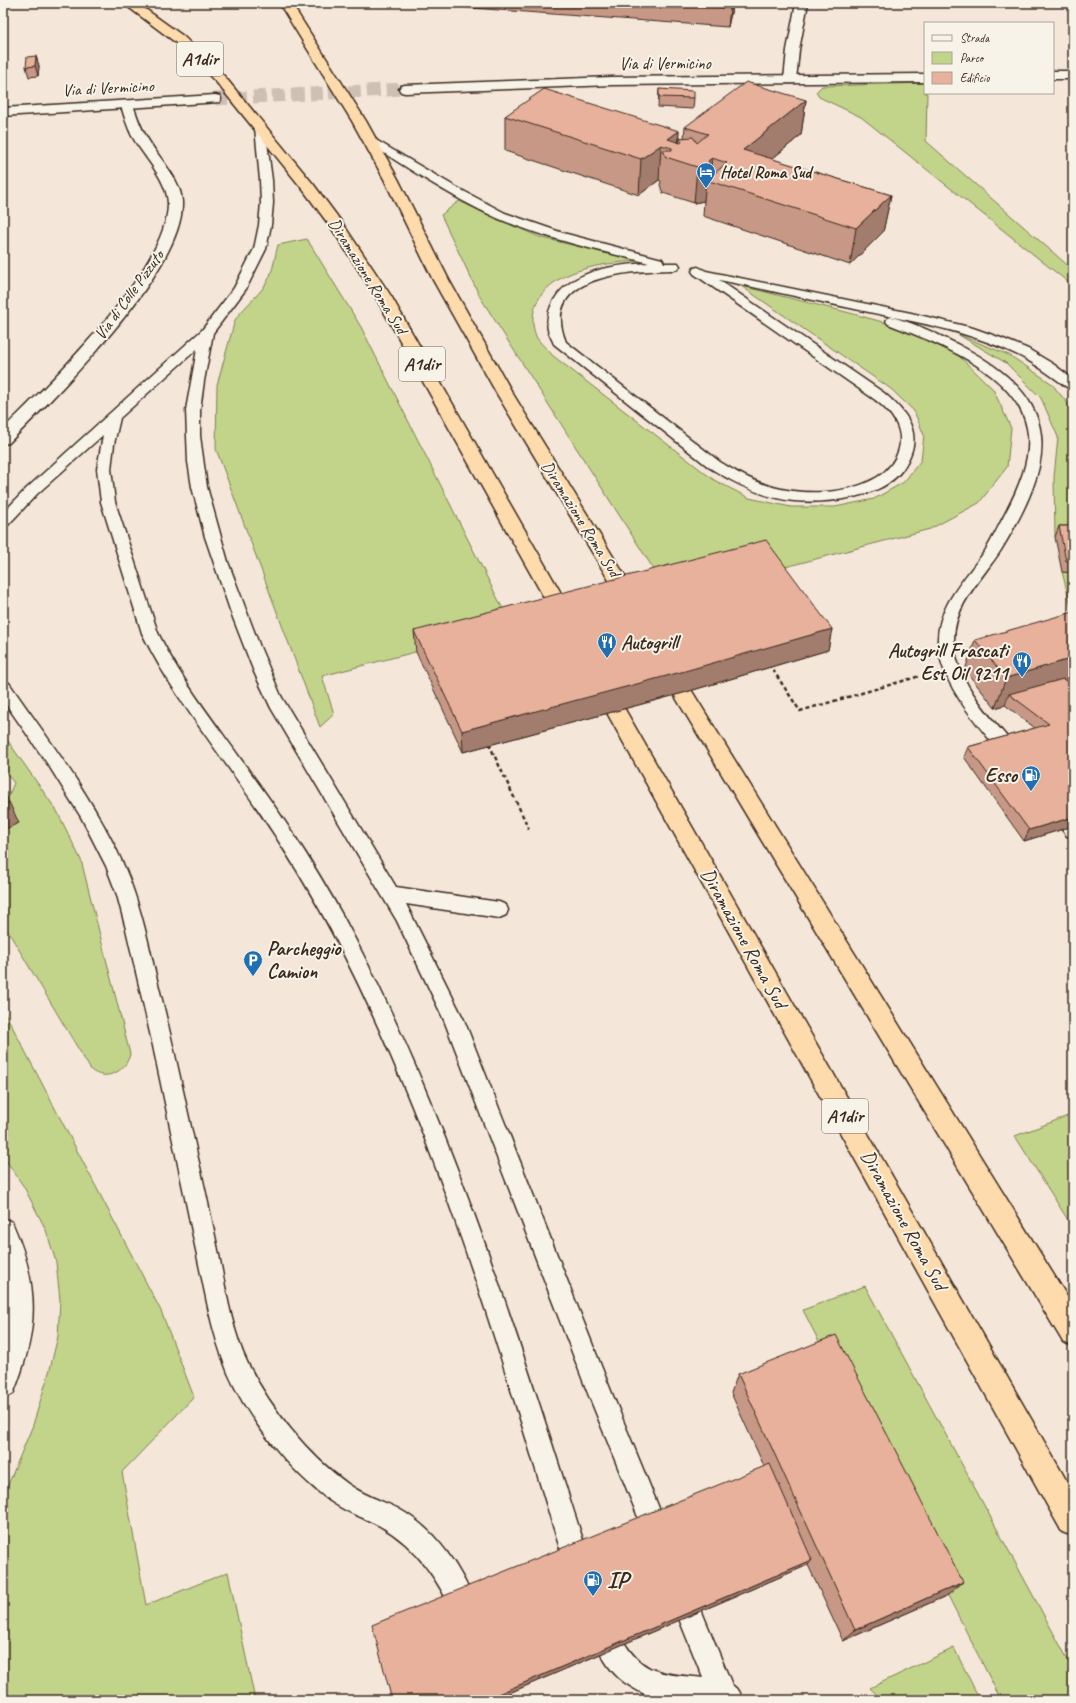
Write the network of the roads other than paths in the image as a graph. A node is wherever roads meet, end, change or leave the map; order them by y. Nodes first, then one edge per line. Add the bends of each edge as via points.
1 (129, 3) edge
2 (285, 3) edge
3 (802, 3) edge
4 (1054, 75) edge
5 (1073, 75) edge
6 (924, 78) edge
7 (790, 80) junction
8 (405, 89) tunnel mouth
9 (215, 99) tunnel mouth
10 (127, 105) junction
11 (3, 112) edge
12 (260, 127) junction
13 (369, 139) junction
14 (674, 266) junction
15 (698, 271) junction
16 (855, 306) junction
17 (207, 333) junction
18 (1073, 385) edge
19 (114, 419) junction
20 (3, 439) edge
21 (3, 522) edge
22 (629, 596) edge
23 (563, 614) edge
24 (3, 687) edge
25 (683, 692) edge
26 (616, 711) edge
27 (1021, 765) edge
28 (1044, 795) edge
29 (1073, 831) edge
30 (391, 894) junction
31 (499, 910) dead end
32 (3, 1231) edge
33 (1073, 1332) edge
34 (3, 1384) edge
35 (1073, 1521) edge
36 (666, 1554) edge
37 (675, 1576) edge
38 (585, 1586) edge
39 (593, 1607) edge
40 (473, 1633) edge
41 (727, 1697) edge

1 - 12 highway, Diramazione Roma Sud / A1dir via 190,49 221,80
2 - 13 highway, Diramazione Roma Sud / A1dir
3 - 7 street
4 - 5 street
6 - 7 street, Via di Vermicino
7 - 8 street, Via di Vermicino via 595,82
9 - 10 street, Via di Vermicino
10 - 11 street, Via di Vermicino
10 - 20 street, Via di Colle Pizzuto via 139,135 164,174 175,202 175,217 168,238 154,263 97,340 66,376
12 - 17 lane via 267,191 263,238 244,282
12 - 23 highway, Diramazione Roma Sud / A1dir via 325,209 369,273
13 - 14 lane via 464,197 502,215 567,238
13 - 22 highway, Diramazione Roma Sud / A1dir via 464,322 520,419
14 - 15 lane
14 - 15 lane via 605,272 571,288 558,301 552,317 555,335 560,344 715,465 740,481 792,496 847,494 877,484 898,466 906,447 904,424 880,396
15 - 16 lane
16 - 18 lane via 931,320 987,336 1020,349 1052,368
16 - 27 lane via 956,348 988,368 1008,383 1018,395 1034,428 1033,458 1022,496 988,558 961,595 951,614 946,641 951,667 973,705
17 - 19 lane
17 - 30 lane via 195,394 193,432 199,485 218,556 275,702
19 - 21 lane via 32,491
19 - 38 lane via 104,469 108,502 150,633 178,683 252,787 304,868 348,946 407,1068 460,1204
24 - 40 lane via 81,800 115,866 126,895 167,1058 224,1324 237,1365 248,1387 280,1433 328,1484 358,1504 388,1517 412,1532 431,1551 451,1579
25 - 33 highway
26 - 35 highway, Diramazione Roma Sud / A1dir
28 - 29 lane
30 - 31 lane
30 - 36 lane via 454,1020 596,1384
32 - 34 street via 13,1259 20,1300 18,1331
37 - 41 lane
39 - 41 lane via 612,1648 627,1668 652,1684

